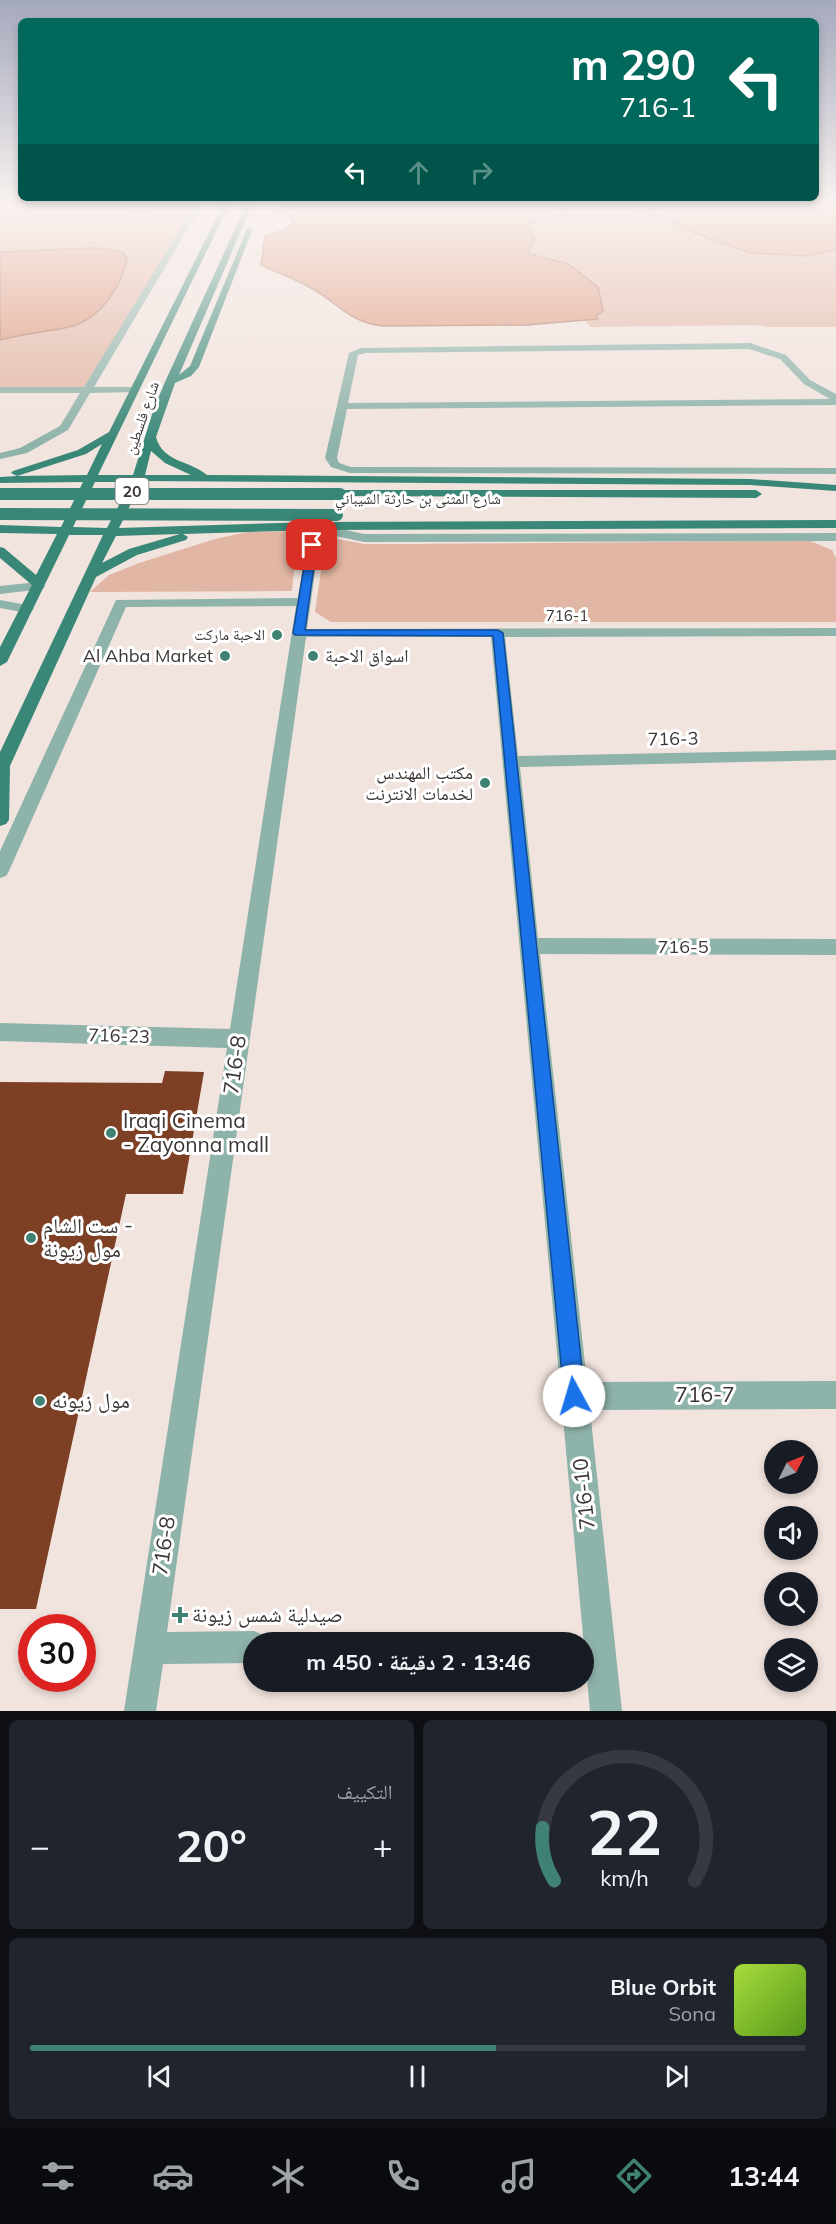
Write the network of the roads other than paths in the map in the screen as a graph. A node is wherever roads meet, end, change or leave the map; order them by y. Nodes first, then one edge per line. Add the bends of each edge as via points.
1 (150, 285) edge
2 (186, 285) edge
3 (213, 285) edge
4 (228, 285) edge
5 (170, 382) junction
6 (0, 390) edge
7 (134, 390) junction
8 (85, 391) junction
9 (836, 400) edge
10 (342, 406) junction
11 (126, 407) junction
12 (159, 408) junction
13 (112, 434) junction
14 (150, 436) junction
15 (0, 456) edge
16 (836, 471) edge
17 (91, 478) junction
18 (138, 478) junction
19 (0, 479) edge
20 (214, 480) junction
21 (836, 488) edge
22 (0, 494) edge
23 (836, 495) edge
24 (0, 514) edge
25 (836, 516) edge
26 (836, 524) edge
27 (319, 526) junction
28 (0, 529) edge
29 (213, 530) junction
30 (65, 531) junction
31 (111, 532) junction
32 (836, 537) edge
33 (810, 538) junction
34 (836, 549) edge
35 (0, 551) edge
36 (90, 575) junction
37 (38, 585) junction
38 (0, 590) edge
39 (303, 602) junction
40 (0, 604) edge
41 (27, 609) junction
42 (836, 632) edge
43 (299, 633) junction
44 (498, 633) junction
45 (0, 662) edge
46 (836, 755) edge
47 (511, 762) junction
48 (1, 768) edge
49 (0, 820) edge
50 (0, 871) edge
51 (530, 946) junction
52 (836, 947) edge
53 (0, 1032) edge
54 (239, 1039) junction
55 (836, 1395) edge
56 (574, 1396) junction
57 (590, 1632) edge
58 (243, 1647) edge
59 (149, 1648) junction
60 (594, 1659) edge
61 (140, 1711) edge
62 (606, 1711) edge

1 - 8 street
2 - 7 main road, شارع فلسطين / 20
3 - 5 main road, شارع فلسطين / 20
4 - 5 main road via 194,367
5 - 12 main road, شارع فلسطين / 20
6 - 8 street
7 - 8 street
7 - 11 main road, شارع فلسطين / 20
8 - 15 street via 64,428 23,451
9 - 10 street
9 - 10 street via 807,382 783,357 750,346 383,349 354,353
10 - 16 street via 331,458 335,465 350,470
11 - 12 main road via 142,412
11 - 13 main road, شارع فلسطين / 20
12 - 14 main road, شارع فلسطين / 20
13 - 17 main road, شارع فلسطين / 20
13 - 19 main road via 60,461
14 - 18 main road, شارع فلسطين / 20
14 - 20 main road via 151,446 158,454
17 - 18 main road
17 - 19 main road
17 - 30 main road, شارع فلسطين / 20
18 - 20 main road
18 - 31 main road, شارع فلسطين / 20
20 - 21 main road via 750,482
22 - 23 main road, شارع المثنى بن حارثة الشيباني, bridge
24 - 25 main road, شارع المثنى بن حارثة الشيباني, bridge
26 - 27 main road
27 - 29 main road
27 - 33 street via 364,538
27 - 39 street, 716-8
28 - 30 main road
29 - 31 main road
29 - 36 main road via 142,549
30 - 31 main road
30 - 37 main road, شارع فلسطين / 20
31 - 36 main road, شارع فلسطين / 20
32 - 33 street
33 - 34 street
35 - 37 main road
36 - 48 main road, شارع فلسطين / 20
37 - 38 street
37 - 41 main road, شارع فلسطين / 20
39 - 43 street, 716-8
39 - 50 street via 121,603
40 - 41 street
41 - 45 main road, شارع فلسطين / 20
42 - 44 street, 716-1
43 - 44 street, 716-1
43 - 54 street, 716-8
44 - 47 street, 716-10
46 - 47 street, 716-3
47 - 51 street, 716-10
48 - 49 main road
51 - 52 street, 716-5
51 - 56 street, 716-10
53 - 54 street, 716-23
54 - 59 street, 716-8
55 - 56 street, 716-7
56 - 57 street, 716-10
58 - 59 street
59 - 61 street, 716-8
60 - 62 street, 716-10

